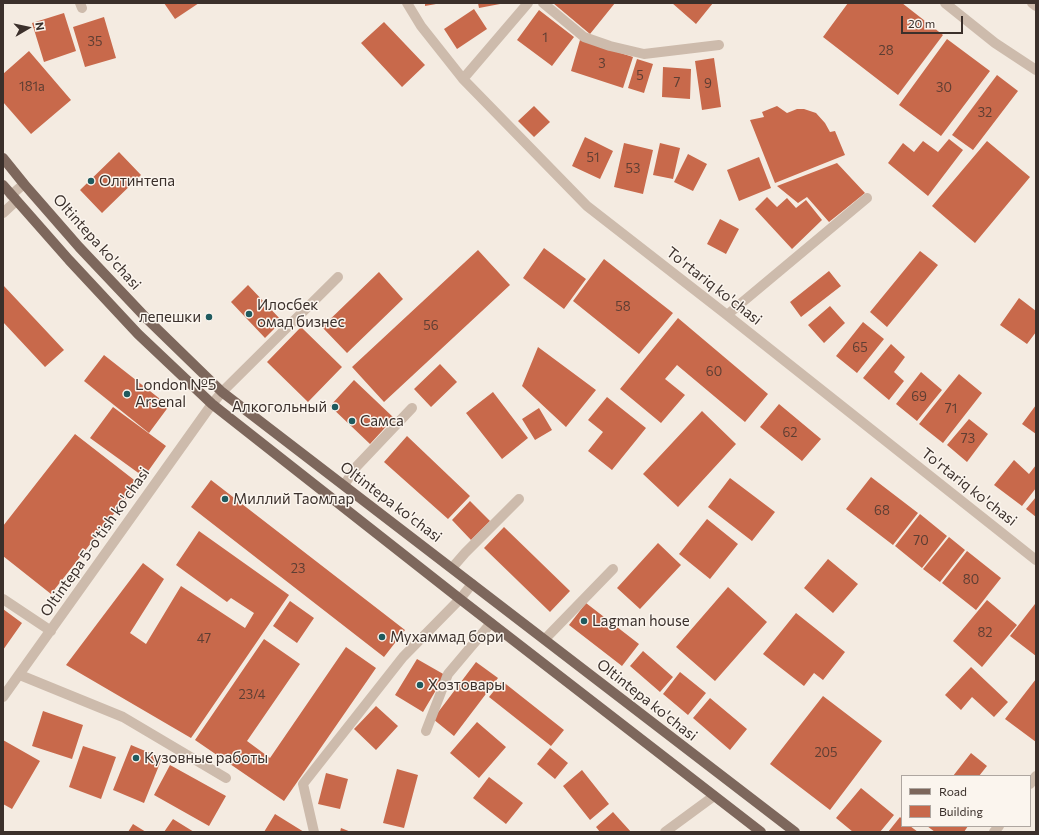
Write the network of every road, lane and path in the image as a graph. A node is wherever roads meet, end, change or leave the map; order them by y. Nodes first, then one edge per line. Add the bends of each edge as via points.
1 (407, 3) edge
2 (528, 3) edge
3 (543, 3) edge
4 (945, 3) edge
5 (1032, 3) edge
6 (1036, 6) edge
7 (719, 45) dead end
8 (1036, 70) edge
9 (463, 79) junction
10 (3, 158) edge
11 (24, 184) junction
12 (3, 185) edge
13 (13, 198) junction
14 (867, 198) dead end
15 (3, 213) edge
16 (338, 277) dead end
17 (727, 315) junction
18 (222, 392) junction
19 (212, 404) junction
20 (412, 408) dead end
21 (344, 485) junction
22 (518, 499) dead end
23 (1036, 560) edge
24 (452, 568) junction
25 (613, 569) dead end
26 (472, 584) junction
27 (3, 599) edge
28 (460, 599) junction
29 (491, 623) junction
30 (51, 631) junction
31 (545, 639) junction
32 (20, 675) junction
33 (3, 697) edge
34 (426, 731) dead end
35 (226, 778) dead end
36 (714, 796) junction
37 (314, 832) edge
38 (665, 832) edge
39 (761, 832) edge
40 (795, 832) edge

1 - 9 street, To'rtariq ko'chasi via 421,26
2 - 9 street
3 - 7 street via 584,37 610,46 644,54
4 - 8 street
5 - 6 street
9 - 17 street, To'rtariq ko'chasi via 587,206
10 - 11 main road, Oltintepa ko'chasi
11 - 13 street
11 - 18 main road, Oltintepa ko'chasi via 148,320
12 - 13 main road
13 - 15 street
13 - 19 main road via 138,334
14 - 17 street
16 - 18 street, Oltintepa 5-o'tish ko'chasi
17 - 23 street, To'rtariq ko'chasi
18 - 19 street, Oltintepa 5-o'tish ko'chasi
18 - 21 main road, Oltintepa ko'chasi
19 - 28 main road
19 - 30 street, Oltintepa 5-o'tish ko'chasi
20 - 21 street via 357,466
21 - 24 main road, Oltintepa ko'chasi
22 - 24 street
24 - 26 main road, Oltintepa ko'chasi
25 - 31 street
26 - 28 street
26 - 31 main road, Oltintepa ko'chasi
27 - 30 street
28 - 29 main road
28 - 37 street via 403,657 302,784
29 - 34 street via 448,674
29 - 36 main road
30 - 32 street, Oltintepa 5-o'tish ko'chasi
31 - 40 main road, Oltintepa ko'chasi
32 - 33 street, Oltintepa 5-o'tish ko'chasi
32 - 35 street via 123,718
36 - 38 street
36 - 39 main road

